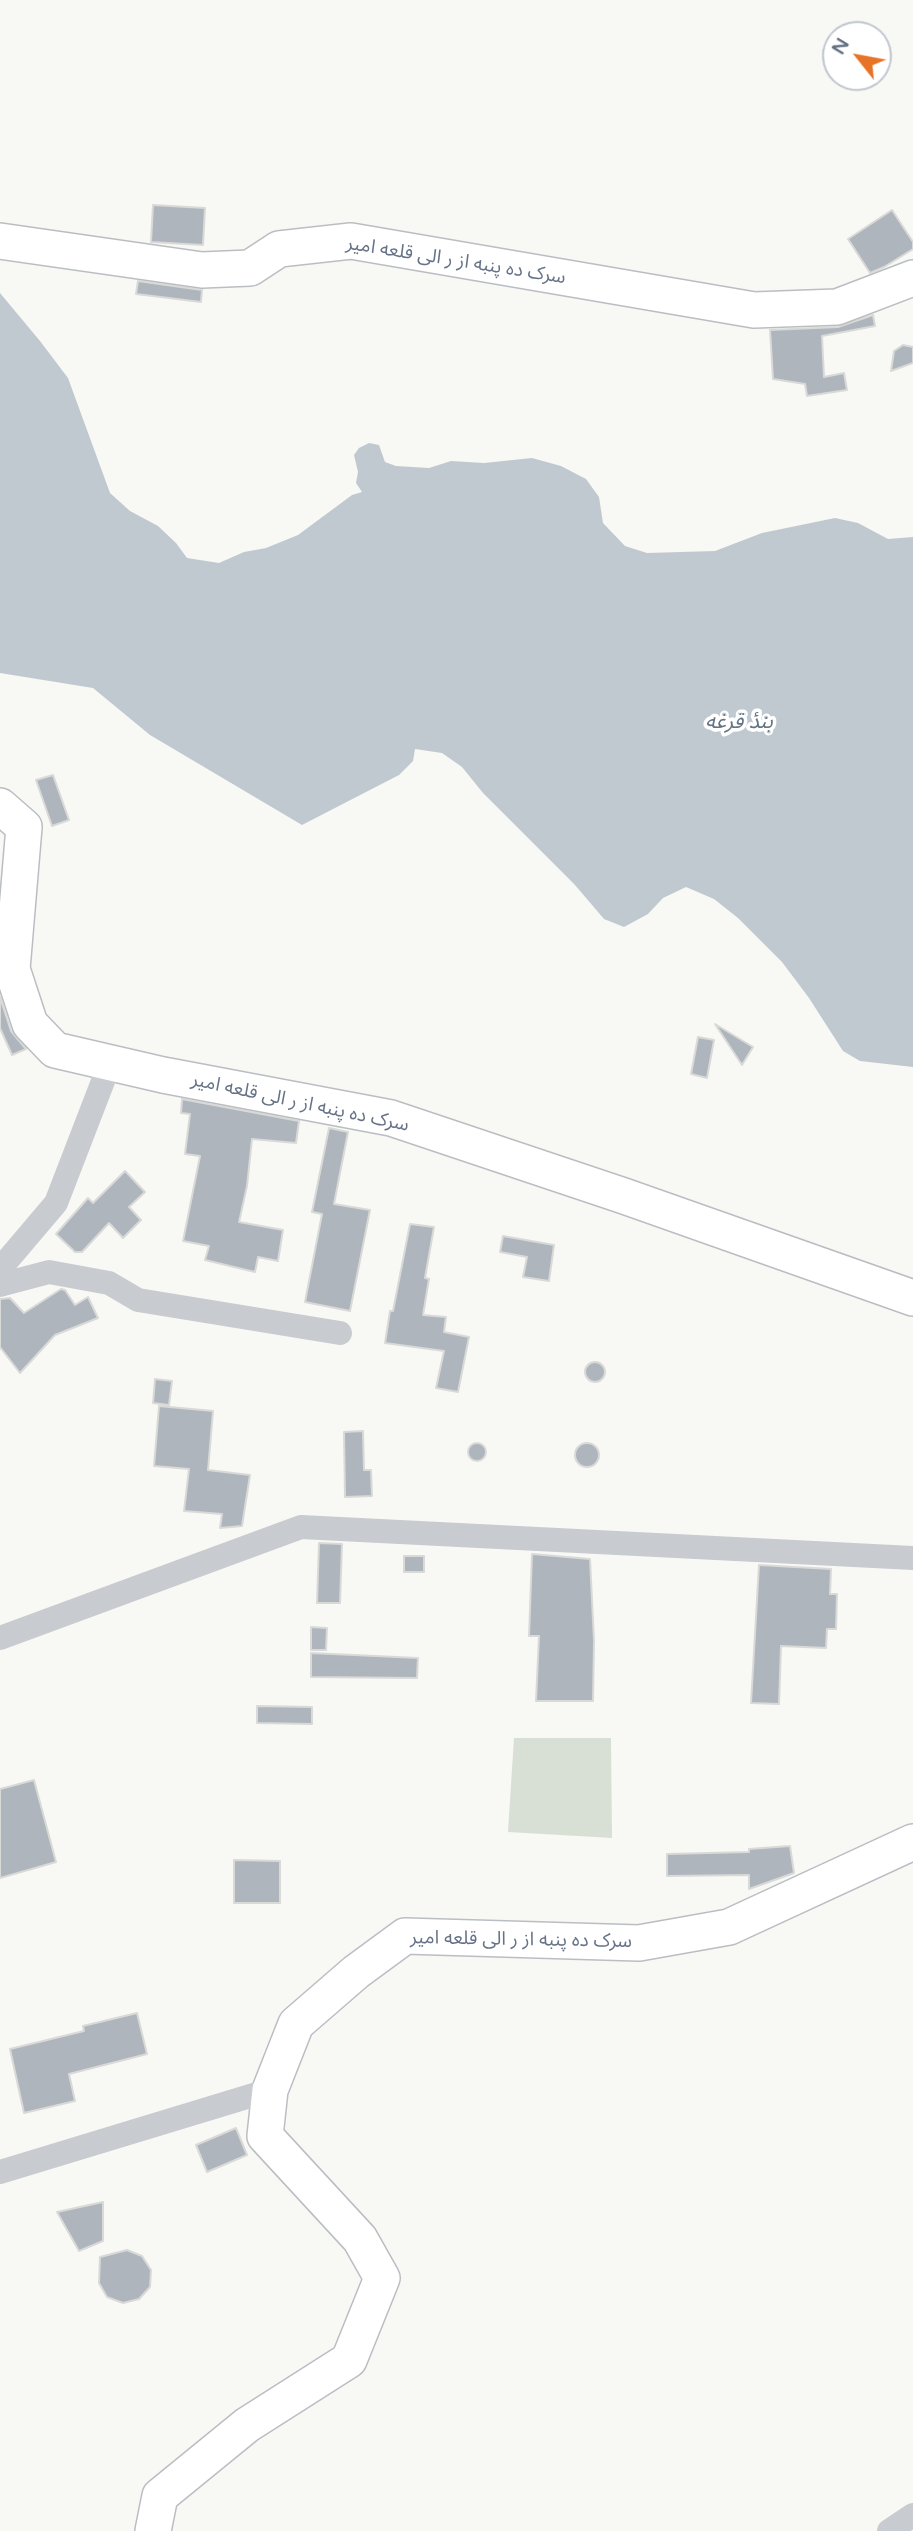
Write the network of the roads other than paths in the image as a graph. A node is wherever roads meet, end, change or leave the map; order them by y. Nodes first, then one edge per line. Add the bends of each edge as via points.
1 (0, 241) edge
2 (913, 278) edge
3 (0, 806) edge
4 (110, 1063) junction
5 (0, 1269) edge
6 (0, 1285) edge
7 (913, 1298) edge
8 (340, 1333) dead end
9 (913, 1558) edge
10 (0, 1638) edge
11 (913, 1842) edge
12 (270, 2090) junction
13 (0, 2172) edge
14 (913, 2515) edge
15 (153, 2531) edge
16 (889, 2531) edge

1 - 2 street, سرک ده پنبه از ر الی قلعه امیر via 201,270 250,268 279,249 351,241 754,310 837,307
3 - 4 street, سرک ده پنبه از ر الی قلعه امیر via 24,827 12,969 30,1024 55,1050
4 - 5 street via 57,1203
4 - 7 street, سرک ده پنبه از ر الی قلعه امیر via 391,1118
6 - 8 street via 49,1272 109,1283 138,1300
9 - 10 street via 301,1527
11 - 12 street, سرک ده پنبه از ر الی قلعه امیر via 729,1927 639,1943 405,1936 296,2024
12 - 13 street
12 - 15 street, سرک ده پنبه از ر الی قلعه امیر via 265,2136 360,2239 382,2278 348,2360 247,2425 160,2496
14 - 16 street

